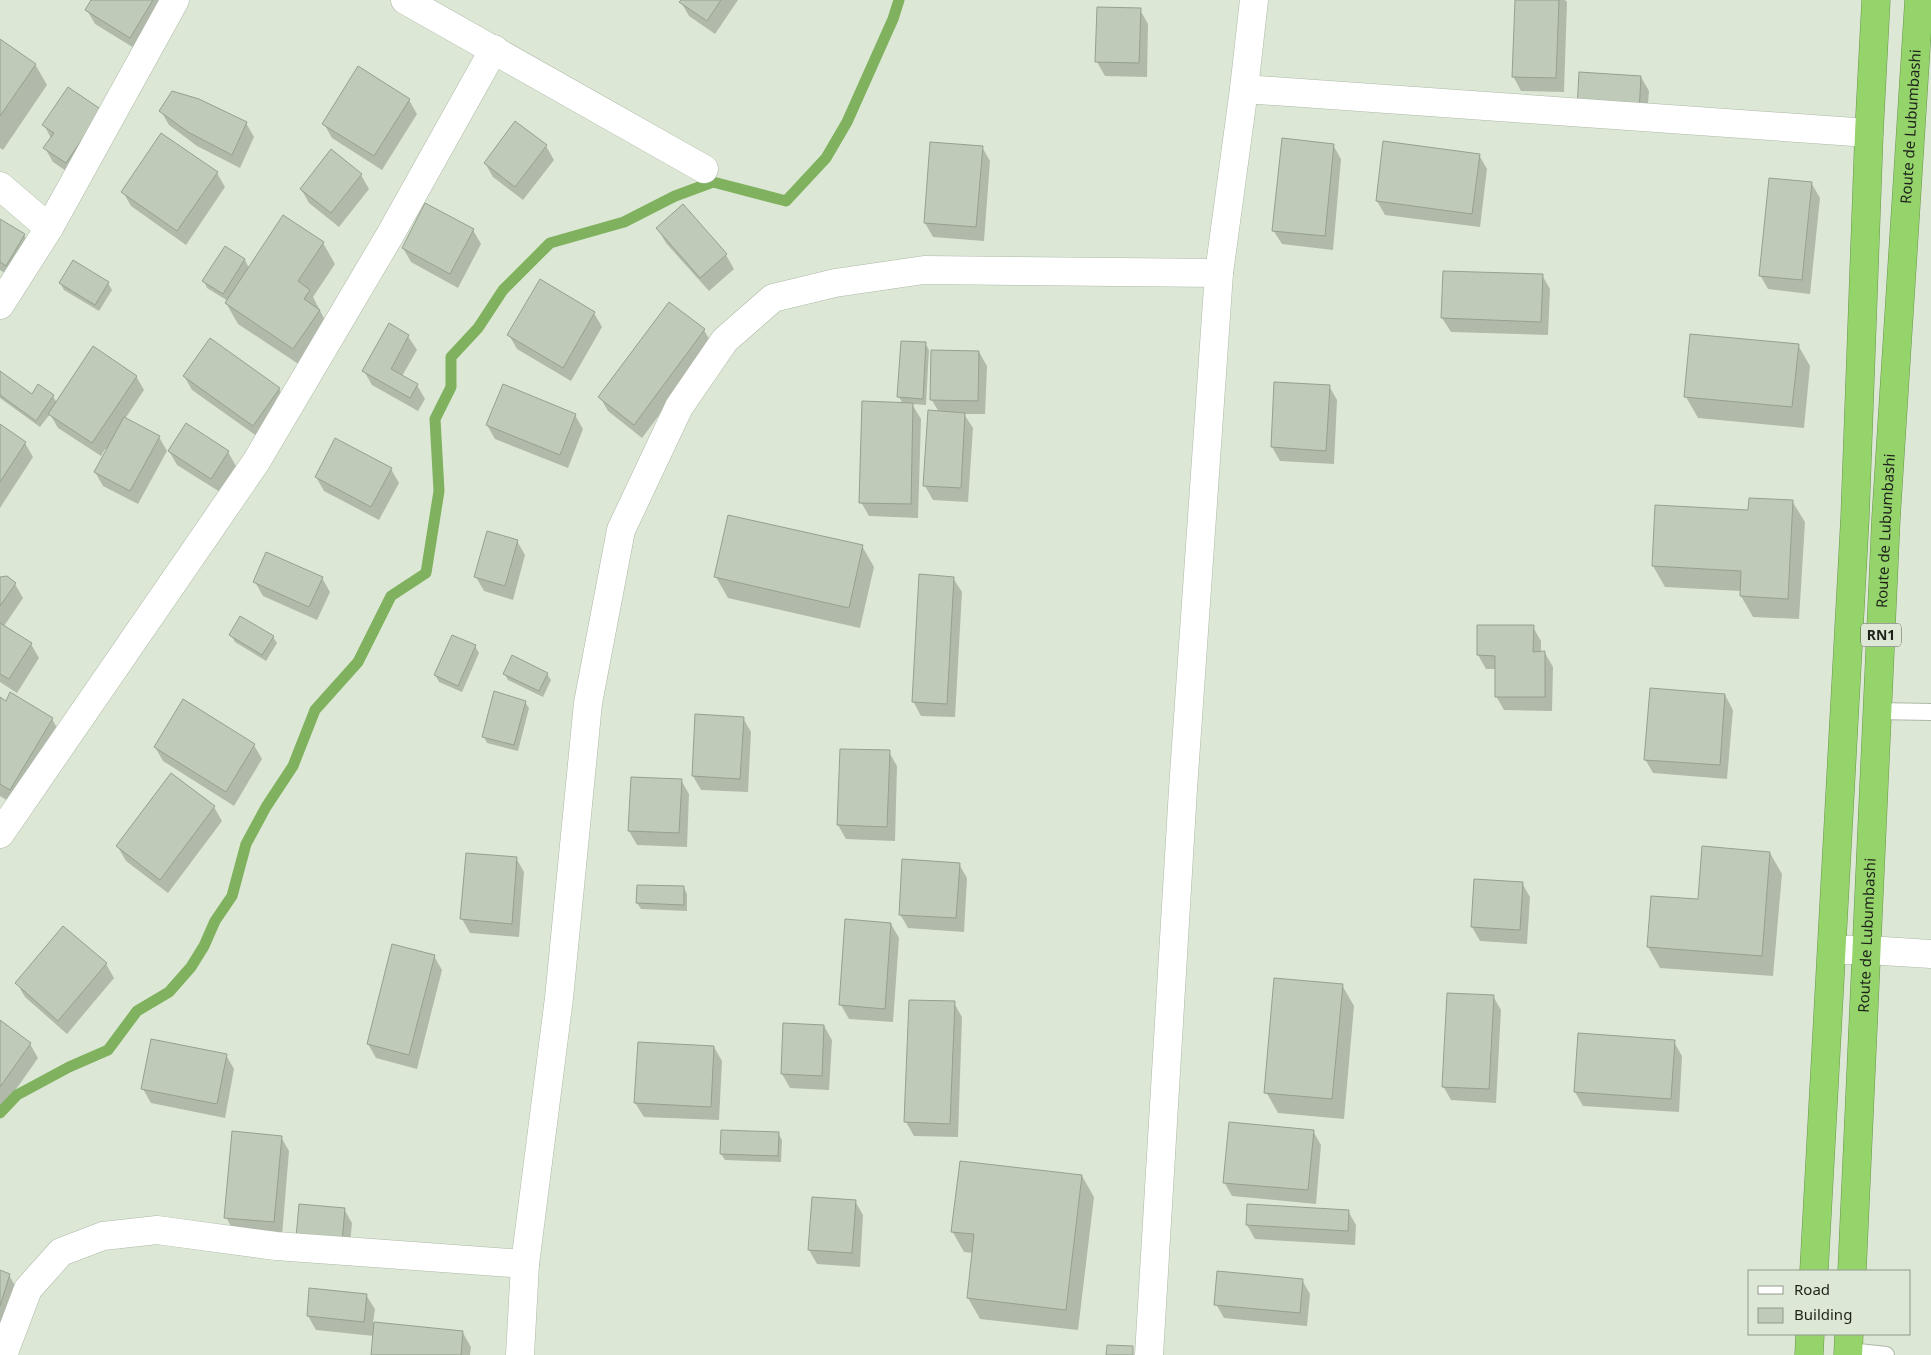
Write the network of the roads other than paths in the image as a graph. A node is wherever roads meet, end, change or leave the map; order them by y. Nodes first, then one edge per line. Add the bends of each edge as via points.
1 (175, 0) edge
2 (1254, 0) edge
3 (1876, 0) edge
4 (1919, 0) edge
5 (419, 3) edge
6 (494, 48) junction
7 (1244, 89) junction
8 (1869, 133) junction
9 (704, 169) dead end
10 (0, 186) edge
11 (49, 228) junction
12 (1219, 273) junction
13 (0, 305) edge
14 (1878, 711) junction
15 (1931, 712) edge
16 (0, 834) edge
17 (1832, 950) junction
18 (1868, 950) junction
19 (1931, 954) edge
20 (525, 1264) junction
21 (1814, 1270) edge
22 (1852, 1270) edge
23 (1810, 1335) edge
24 (1849, 1347) edge
25 (3, 1355) edge
26 (520, 1355) edge
27 (1149, 1355) edge
28 (1809, 1355) edge
29 (1886, 1355) edge

1 - 11 street
2 - 7 street
3 - 8 highway, Route de Lubumbashi / RN1
4 - 14 highway, Route de Lubumbashi / RN1 via 1886,518
5 - 6 street
6 - 9 street
6 - 16 street via 390,235 256,462
7 - 8 street
7 - 12 street
8 - 17 highway, Route de Lubumbashi / RN1 via 1856,517
10 - 11 street
11 - 13 street
12 - 20 street via 924,270 835,283 773,298 725,340 679,407 621,530 588,703 560,998
12 - 27 street
14 - 15 lane
14 - 18 highway, Route de Lubumbashi / RN1
17 - 18 street
17 - 21 highway, Route de Lubumbashi / RN1
18 - 19 street
18 - 22 highway, Route de Lubumbashi / RN1
20 - 25 street via 276,1246 157,1230 103,1236 61,1252 28,1290
20 - 26 street
23 - 28 highway
24 - 29 lane

